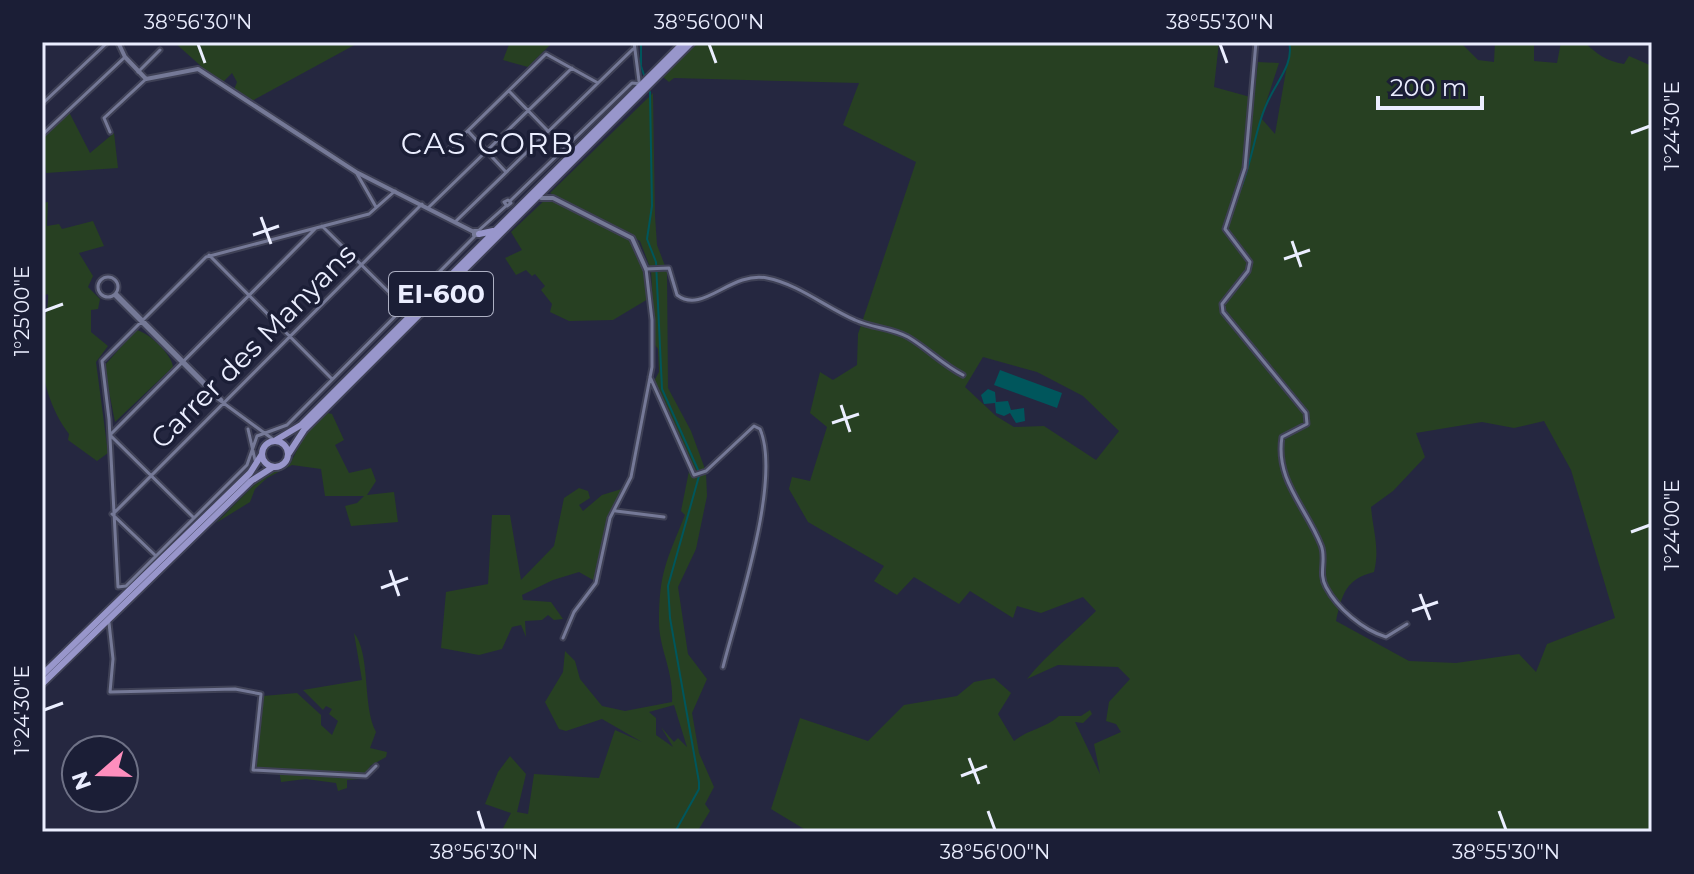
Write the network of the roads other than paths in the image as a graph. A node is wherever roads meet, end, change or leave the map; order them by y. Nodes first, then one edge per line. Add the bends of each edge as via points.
1 (108, 42) edge
2 (118, 42) edge
3 (634, 42) edge
4 (684, 42) edge
5 (692, 42) edge
6 (1256, 42) edge
7 (633, 49) junction
8 (160, 50) dead end
9 (125, 57) junction
10 (572, 68) junction
11 (138, 72) junction
12 (146, 79) junction
13 (598, 83) junction
14 (643, 83) junction
15 (509, 91) junction
16 (42, 104) edge
17 (528, 110) junction
18 (547, 130) junction
19 (468, 131) junction
20 (110, 132) dead end
21 (42, 135) edge
22 (487, 151) junction
23 (444, 154) dead end
24 (558, 154) junction
25 (571, 155) junction
26 (505, 171) junction
27 (356, 172) junction
28 (555, 180) junction
29 (395, 191) junction
30 (541, 198) joint
31 (553, 198) junction
32 (422, 204) junction
33 (377, 208) junction
34 (428, 208) junction
35 (518, 216) junction
36 (455, 222) junction
37 (322, 226) junction
38 (316, 228) junction
39 (497, 229) junction
40 (295, 233) junction
41 (477, 234) junction
42 (302, 242) junction
43 (477, 249) junction
44 (209, 255) junction
45 (361, 266) junction
46 (648, 270) junction
47 (115, 294) junction
48 (249, 295) junction
49 (405, 309) junction
50 (142, 321) junction
51 (291, 338) junction
52 (183, 362) junction
53 (340, 374) junction
54 (963, 375) dead end
55 (650, 377) junction
56 (332, 379) junction
57 (346, 380) junction
58 (224, 403) junction
59 (240, 418) junction
60 (248, 429) junction
61 (261, 433) junction
62 (110, 435) junction
63 (255, 440) junction
64 (275, 440) junction
65 (259, 453) junction
66 (289, 453) junction
67 (273, 467) junction
68 (152, 476) junction
69 (615, 510) junction
70 (112, 514) junction
71 (664, 517) dead end
72 (194, 518) junction
73 (156, 556) junction
74 (109, 623) dead end
75 (1407, 624) dead end
76 (563, 638) dead end
77 (723, 667) dead end
78 (42, 675) edge
79 (42, 684) edge
80 (376, 766) dead end

1 - 16 street
2 - 9 street
3 - 7 street
4 - 14 main road, EI-600
5 - 14 main road, EI-600
6 - 75 street via 1245,168 1225,229 1250,262 1222,304 1223,312 1306,413 1307,424 1282,437 1280,456 1283,475 1322,546 1325,586 1375,634 1386,637
7 - 13 street
7 - 14 street
8 - 11 street
9 - 11 street
9 - 21 street
10 - 13 street
10 - 15 street via 546,54
10 - 17 street
11 - 12 street
12 - 20 street via 104,118
12 - 27 street via 198,69
13 - 18 street
14 - 24 street via 632,83
14 - 25 main road, EI-600
14 - 28 main road, EI-600
15 - 17 street
15 - 19 street
17 - 18 street
17 - 22 street
18 - 26 street
19 - 22 street
19 - 23 street
22 - 26 street
22 - 34 street
24 - 25 street
24 - 41 street
25 - 39 main road, EI-600
26 - 36 street
27 - 29 street
27 - 33 street
28 - 31 street
28 - 35 main road, EI-600
29 - 32 street
29 - 33 street
30 - 31 street
30 - 35 street
31 - 46 street via 632,238
32 - 34 street
32 - 45 street, Carrer des Manyans
33 - 37 street
34 - 36 street
35 - 66 main road, EI-600 via 304,430
36 - 41 street
37 - 38 street
37 - 45 street
38 - 40 street
38 - 42 street
39 - 41 main road
39 - 43 main road, EI-600
40 - 42 street
40 - 44 street
41 - 43 main road
41 - 49 street
42 - 48 street
43 - 57 main road, EI-600
44 - 48 street
44 - 50 street
45 - 49 street
45 - 51 street, Carrer des Manyans
46 - 54 street via 667,268 677,295 692,301 708,298 739,279 778,281 855,320 907,337
46 - 55 street
47 - 47 street via 114,278 102,278 98,291 107,297
47 - 50 street
48 - 51 street
48 - 52 street
49 - 53 street
50 - 52 street
50 - 62 street via 101,363
51 - 56 street
51 - 58 street, Carrer des Manyans
52 - 58 street
52 - 62 street
53 - 56 street
53 - 57 street
55 - 69 street via 631,477
55 - 77 street via 694,475 706,471 754,426 766,443 767,487
56 - 61 street via 287,425
57 - 64 main road, EI-600 via 297,429
58 - 59 street
58 - 68 street, Carrer des Manyans
59 - 60 street
59 - 61 street
60 - 63 street
60 - 65 street
61 - 63 street
61 - 64 street
62 - 68 street
62 - 70 street
63 - 65 street
63 - 65 street
64 - 65 main road, EI-600
64 - 66 main road
65 - 67 main road
65 - 72 street
65 - 78 main road, EI-600 via 253,470
66 - 67 main road, EI-600 via 284,464
67 - 79 main road, EI-600 via 204,525
68 - 70 street, Carrer des Manyans
68 - 72 street
69 - 71 street
69 - 76 street via 596,583
70 - 73 street
70 - 73 street via 118,587 126,586
72 - 73 street
74 - 80 street via 110,692 235,689 261,694 253,770 366,776

